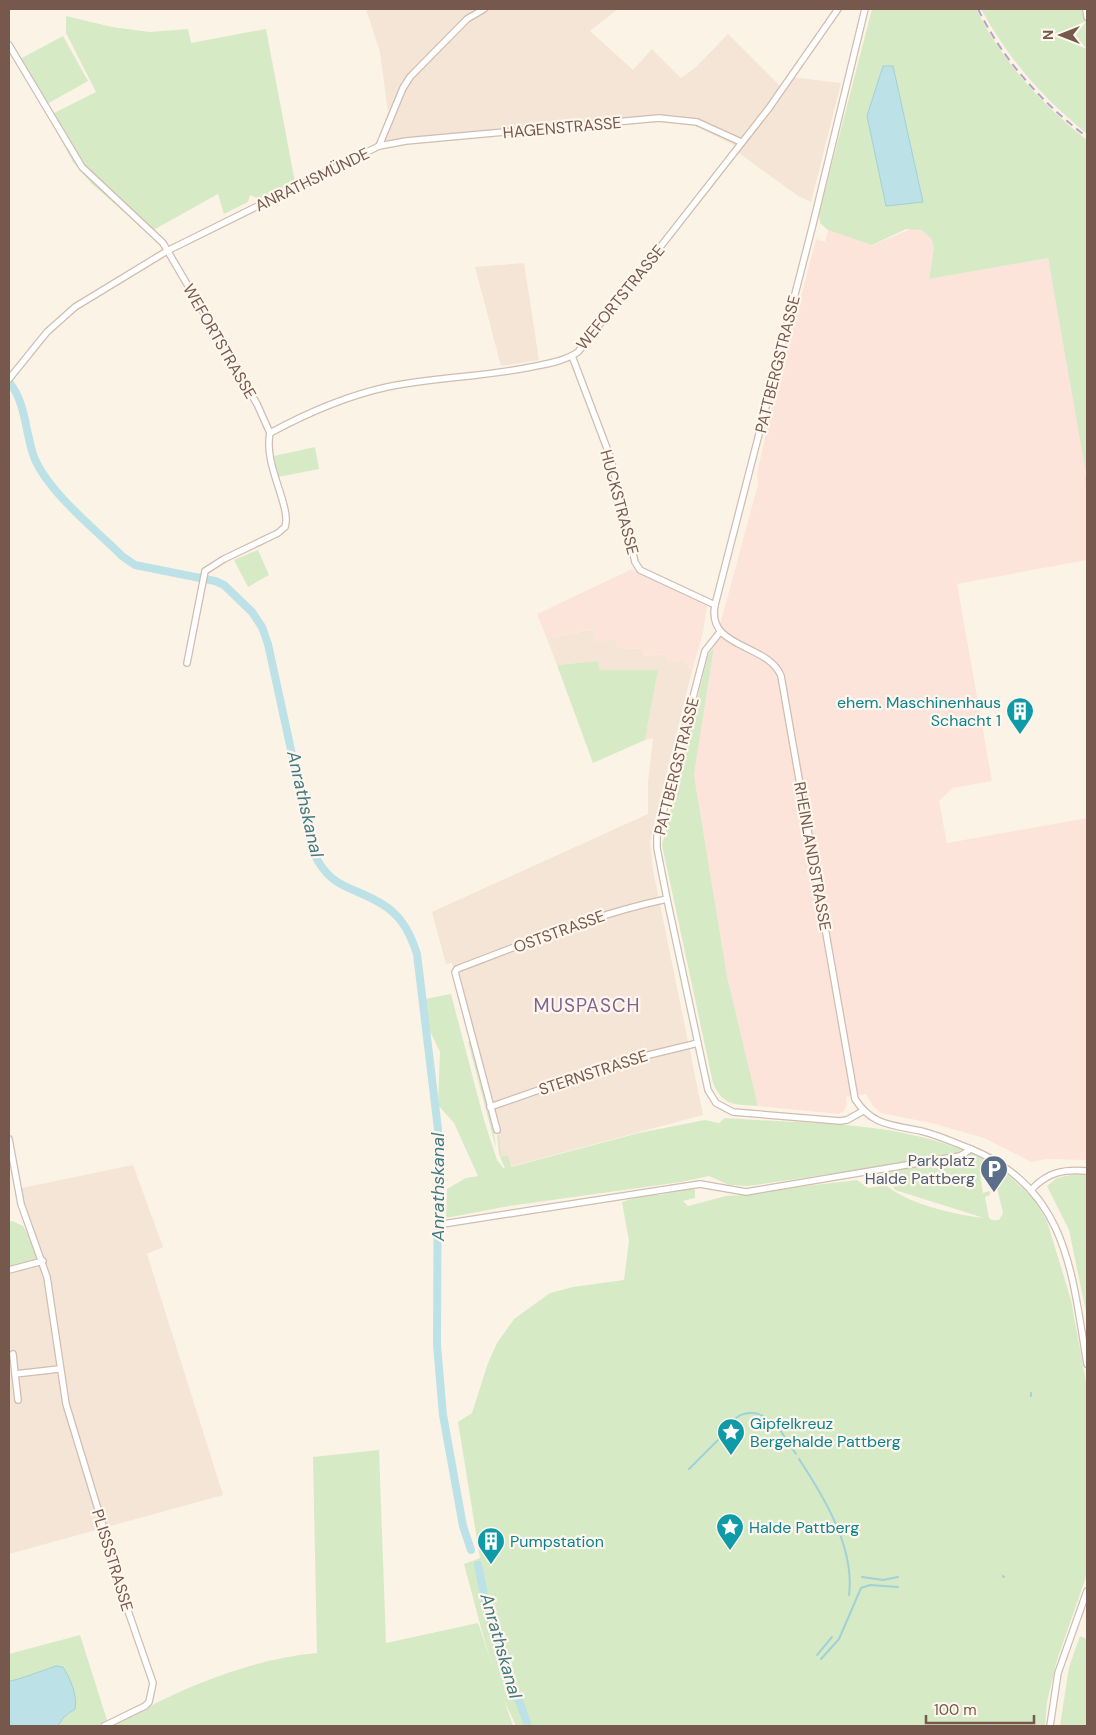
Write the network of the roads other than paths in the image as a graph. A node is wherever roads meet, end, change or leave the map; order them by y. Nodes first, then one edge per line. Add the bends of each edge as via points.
1 (484, 9) edge
2 (838, 9) edge
3 (865, 9) edge
4 (1086, 9) edge
5 (1087, 17) edge
6 (9, 45) edge
7 (741, 142) junction
8 (379, 146) junction
9 (167, 251) junction
10 (572, 356) junction
11 (9, 379) edge
12 (270, 433) junction
13 (715, 606) junction
14 (720, 632) junction
15 (187, 663) dead end
16 (668, 899) junction
17 (698, 1043) junction
18 (490, 1107) junction
19 (862, 1111) junction
20 (497, 1130) dead end
21 (9, 1139) edge
22 (971, 1149) junction
23 (1087, 1171) edge
24 (1032, 1189) junction
25 (442, 1224) dead end
26 (43, 1261) junction
27 (9, 1270) edge
28 (13, 1354) dead end
29 (1087, 1364) edge
30 (59, 1369) junction
31 (15, 1374) junction
32 (18, 1400) dead end
33 (1087, 1591) edge
34 (104, 1726) edge
35 (1050, 1726) edge

1 - 8 street, ANRATHSMÜNDE via 467,18 410,77
2 - 7 street, WEFORTSTRASSE via 769,108
3 - 13 street, PATTBERGSTRASSE
4 - 5 street
6 - 9 street via 82,167 152,231
7 - 8 street, HAGENSTRASSE via 697,122 659,118
7 - 10 street, WEFORTSTRASSE
8 - 9 street, ANRATHSMÜNDE
9 - 11 street, ANRATHSMÜNDE via 75,307 47,332
9 - 12 street, WEFORTSTRASSE via 257,404
10 - 12 street, WEFORTSTRASSE via 513,370 386,387 327,405
10 - 13 street, HUCKSTRASSE via 611,459 635,562 640,570
12 - 15 street, WEFORTSTRASSE via 271,470 286,515 285,527 207,570
13 - 14 street, PATTBERGSTRASSE via 715,622
14 - 16 street, PATTBERGSTRASSE via 705,651 657,836
14 - 19 street, RHEINLANDSTRASSE via 772,662 781,676 855,1099
16 - 17 street, PATTBERGSTRASSE
16 - 18 street, OSTSTRASSE via 598,916 454,972
17 - 18 street, STERNSTRASSE via 616,1063
17 - 19 street, PATTBERGSTRASSE via 711,1097 725,1110 840,1121
18 - 20 street
19 - 22 street via 883,1123 923,1132
21 - 26 street, PLISSSTRASSE via 21,1204
22 - 24 street via 1000,1163
22 - 25 street via 960,1156 746,1192 700,1184
23 - 24 street via 1059,1171 1044,1177
24 - 29 street via 1053,1219 1065,1246
26 - 27 street
26 - 30 street, PLISSSTRASSE
28 - 31 street
30 - 31 street
30 - 34 street, PLISSSTRASSE via 109,1556 153,1683 150,1702 146,1706
31 - 32 street
33 - 35 street via 1058,1673

